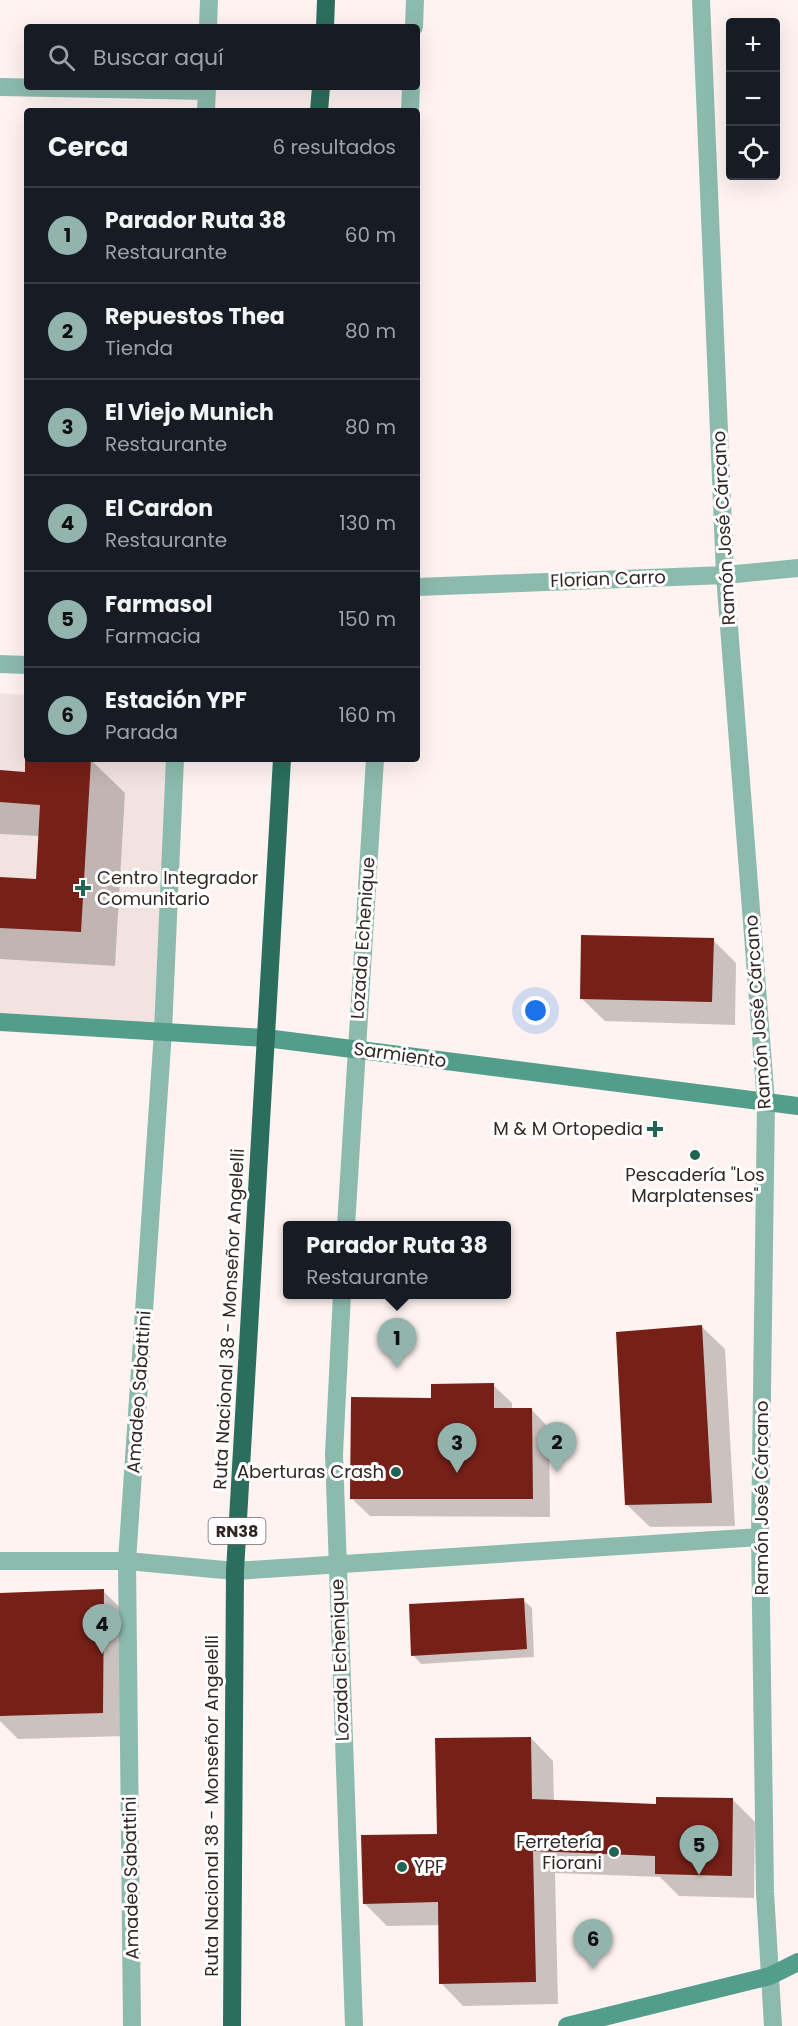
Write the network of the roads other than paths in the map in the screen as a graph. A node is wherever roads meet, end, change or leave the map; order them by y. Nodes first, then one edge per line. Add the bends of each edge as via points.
1 (209, 0) edge
2 (326, 0) edge
3 (415, 0) edge
4 (701, 0) edge
5 (208, 24) edge
6 (325, 24) edge
7 (414, 24) edge
8 (0, 87) edge
9 (24, 87) edge
10 (207, 90) edge
11 (321, 90) edge
12 (411, 90) edge
13 (206, 108) edge
14 (319, 108) edge
15 (410, 108) edge
16 (798, 568) edge
17 (725, 574) junction
18 (420, 587) edge
19 (0, 664) edge
20 (24, 665) edge
21 (175, 762) edge
22 (282, 762) edge
23 (375, 762) edge
24 (0, 1022) edge
25 (163, 1031) junction
26 (266, 1038) junction
27 (356, 1049) junction
28 (766, 1103) junction
29 (798, 1106) edge
30 (346, 1221) edge
31 (342, 1299) edge
32 (760, 1537) junction
33 (0, 1561) edge
34 (127, 1561) junction
35 (336, 1566) junction
36 (235, 1571) junction
37 (798, 1962) edge
38 (770, 1976) junction
39 (798, 1976) edge
40 (132, 2026) edge
41 (232, 2026) edge
42 (354, 2026) edge
43 (567, 2026) edge
44 (773, 2026) edge

1 - 5 street
2 - 6 highway
3 - 7 street
4 - 17 street, Ramón José Cárcano
8 - 9 street
10 - 13 street
11 - 14 highway
12 - 15 street
16 - 17 street, Florian Carro
17 - 18 street, Florian Carro
17 - 28 street, Ramón José Cárcano
19 - 20 street
21 - 25 street, Amadeo Sabattini
22 - 26 highway, Ruta Nacional 38 - Monseñor Angelelli / RN38
23 - 27 street, Lozada Echenique
24 - 25 main road, Sarmiento
25 - 26 main road, Sarmiento
25 - 34 street, Amadeo Sabattini
26 - 27 main road, Sarmiento
26 - 36 highway, Ruta Nacional 38 - Monseñor Angelelli / RN38
27 - 28 main road, Sarmiento
27 - 30 street, Lozada Echenique
28 - 29 main road, Sarmiento
28 - 32 street, Ramón José Cárcano
31 - 35 street, Lozada Echenique via 334,1454
32 - 35 street
32 - 38 street, Ramón José Cárcano via 765,1892
33 - 34 street
34 - 36 street
34 - 40 street, Amadeo Sabattini
35 - 36 street
35 - 42 street, Lozada Echenique
36 - 41 highway, Ruta Nacional 38 - Monseñor Angelelli / RN38
37 - 38 main road
38 - 39 main road
38 - 43 main road
38 - 44 street, Ramón José Cárcano

